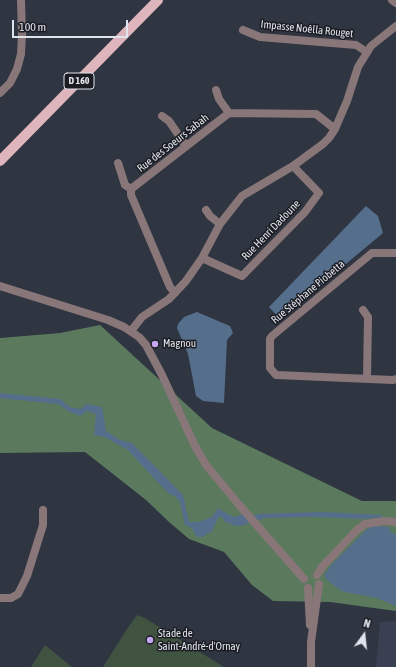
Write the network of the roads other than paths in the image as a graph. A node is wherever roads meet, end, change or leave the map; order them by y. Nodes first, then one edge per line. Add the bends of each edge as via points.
1 (21, 0) edge
2 (158, 0) edge
3 (392, 0) edge
4 (396, 3) edge
5 (396, 26) edge
6 (243, 30) dead end
7 (367, 52) junction
8 (216, 90) dead end
9 (0, 93) edge
10 (229, 112) junction
11 (162, 116) dead end
12 (335, 129) junction
13 (186, 146) junction
14 (0, 161) edge
15 (118, 163) dead end
16 (293, 166) junction
17 (131, 189) junction
18 (206, 210) dead end
19 (220, 224) junction
20 (396, 253) edge
21 (202, 258) junction
22 (0, 286) edge
23 (175, 293) junction
24 (363, 310) dead end
25 (131, 331) junction
26 (367, 379) junction
27 (396, 379) edge
28 (43, 510) dead end
29 (396, 522) edge
30 (317, 575) junction
31 (304, 579) junction
32 (320, 584) junction
33 (308, 588) junction
34 (0, 598) edge
35 (311, 642) junction
36 (311, 667) edge

1 - 9 street via 21,54 10,83
2 - 14 main road, D 160
3 - 4 street
5 - 7 street via 370,46
6 - 7 street, Impasse Noêlla Rouget via 260,37 356,44
7 - 12 street via 358,66 348,101
8 - 10 street
10 - 12 street via 316,114
10 - 13 street, Rue des Soeurs Sabah
11 - 13 street via 169,121
12 - 16 street via 323,144
13 - 17 street, Rue des Soeurs Sabah
15 - 17 street via 125,185
16 - 19 street via 242,196
16 - 21 street, Rue Henri Dadoune via 319,193 305,212 242,276
17 - 23 street via 131,195 170,287
18 - 19 street
19 - 21 street
20 - 26 street, Rue Stéphane Piobetta via 372,253 270,339 270,368 276,375
21 - 23 street
22 - 25 street via 108,320
23 - 25 street via 142,317
24 - 26 street via 368,317
25 - 31 street via 146,345 206,464
26 - 27 street, Rue Stéphane Piobetta
28 - 34 street via 43,525 27,576 18,594 11,598
29 - 30 street via 365,524
30 - 31 street via 310,574
30 - 32 street
31 - 33 street
32 - 33 street via 314,589
32 - 35 street
33 - 35 street
35 - 36 street

